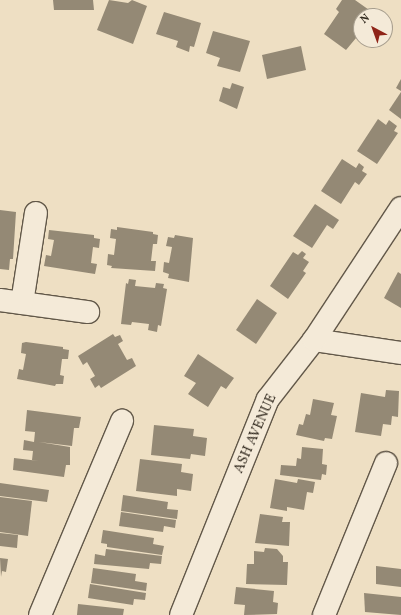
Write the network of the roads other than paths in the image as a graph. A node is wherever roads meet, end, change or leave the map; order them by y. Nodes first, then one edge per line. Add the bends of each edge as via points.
1 (401, 208) edge
2 (36, 213) dead end
3 (0, 300) edge
4 (22, 303) junction
5 (88, 312) dead end
6 (314, 340) junction
7 (401, 353) edge
8 (122, 421) dead end
9 (386, 463) dead end
10 (40, 615) edge
11 (181, 615) edge
12 (324, 615) edge

1 - 6 street, ASH AVENUE
2 - 4 street
3 - 4 street
4 - 5 street
6 - 7 street
6 - 11 street, ASH AVENUE via 268,399
8 - 10 street
9 - 12 street

